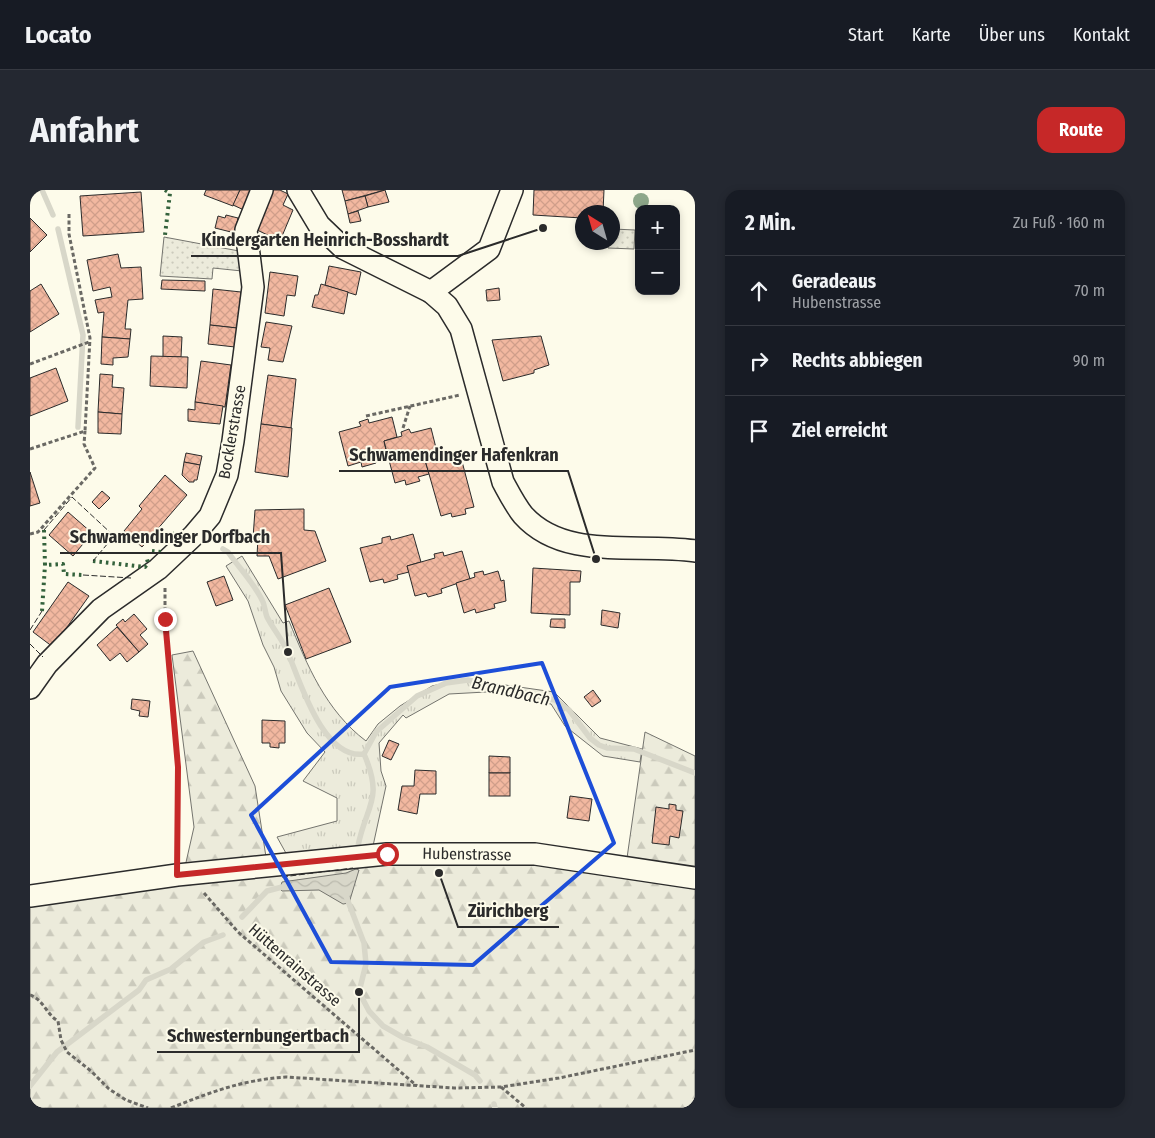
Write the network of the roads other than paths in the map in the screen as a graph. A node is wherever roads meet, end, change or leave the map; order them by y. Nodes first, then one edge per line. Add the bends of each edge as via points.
1 (262, 190) edge
2 (298, 190) edge
3 (512, 190) edge
4 (431, 292) junction
5 (695, 552) edge
6 (30, 688) edge
7 (695, 878) edge
8 (30, 896) edge

1 - 6 street, Bocklerstrasse via 246,230 253,287 233,441 227,475 210,516 158,569 101,609 47,664
2 - 4 street via 319,225 343,248
3 - 4 street via 489,249
4 - 5 street via 447,306 461,329 503,482 524,515 559,540
7 - 8 street, Hubenstrasse via 535,854 377,854 182,874

